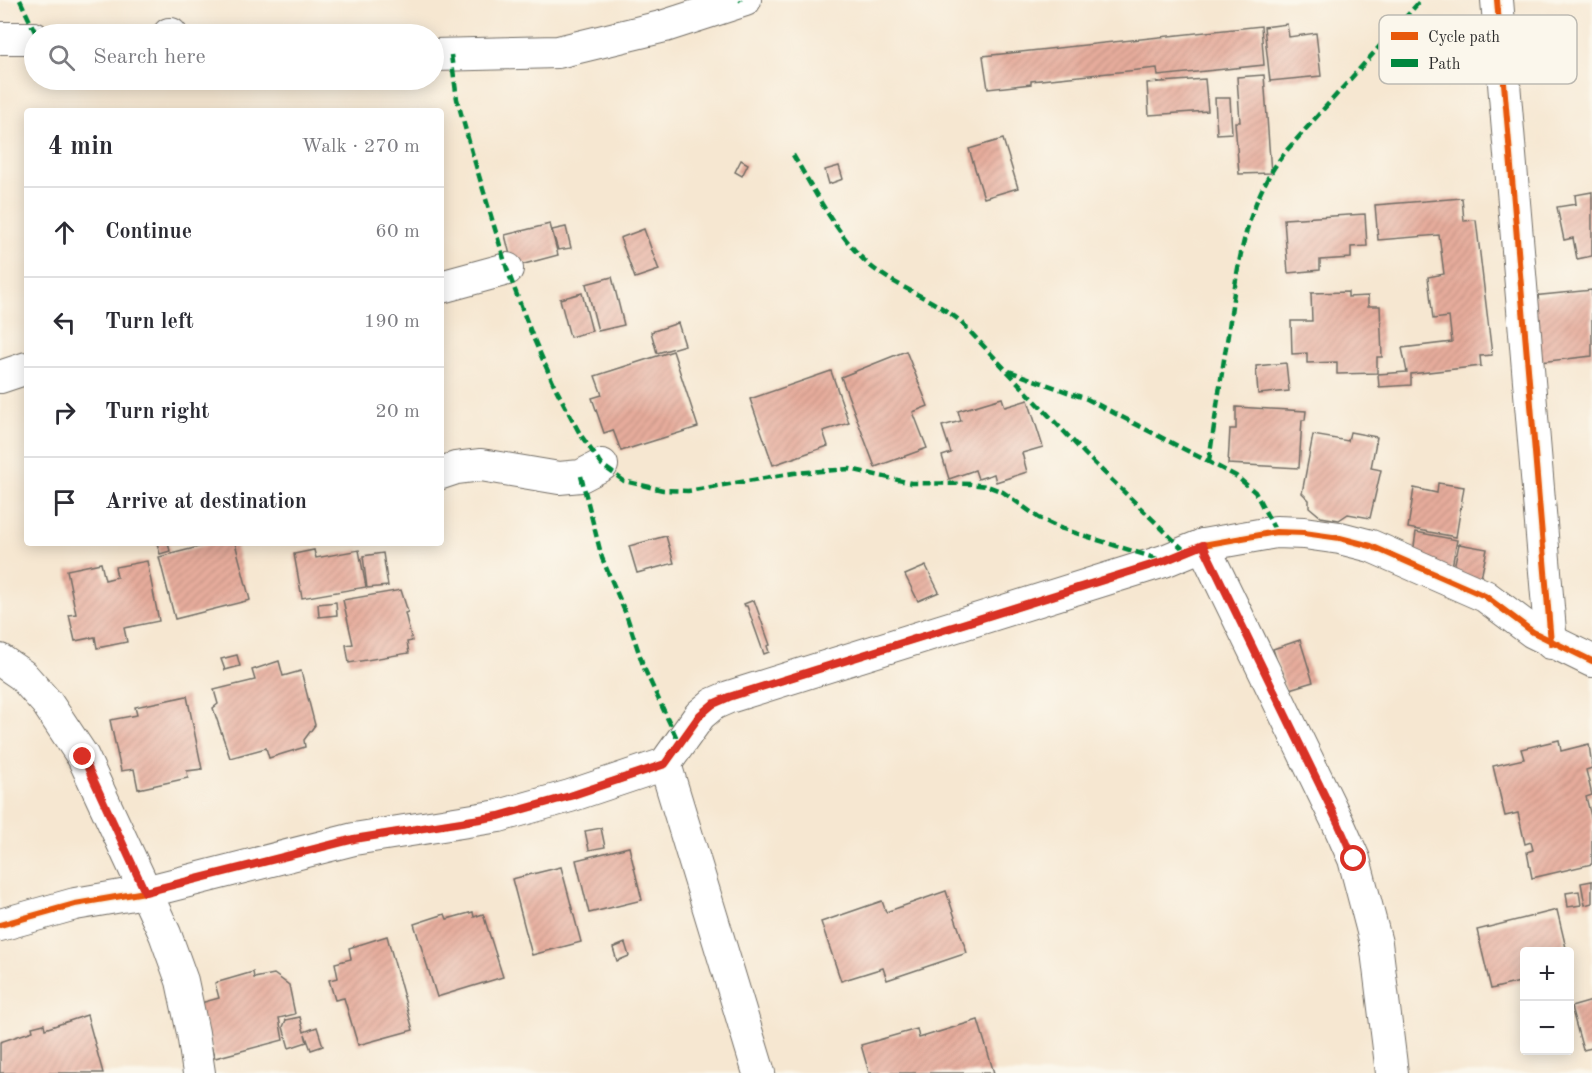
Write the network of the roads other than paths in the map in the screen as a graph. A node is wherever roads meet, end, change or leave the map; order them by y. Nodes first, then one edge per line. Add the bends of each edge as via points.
1 (745, 0) edge
2 (1497, 0) edge
3 (1498, 15) edge
4 (0, 38) edge
5 (24, 38) edge
6 (444, 55) edge
7 (1504, 84) edge
8 (507, 269) dead end
9 (444, 286) edge
10 (24, 369) edge
11 (0, 377) edge
12 (602, 465) dead end
13 (444, 472) edge
14 (1203, 545) junction
15 (1551, 643) junction
16 (0, 660) edge
17 (1592, 661) edge
18 (665, 764) junction
19 (145, 892) junction
20 (0, 925) edge
21 (199, 1073) edge
22 (759, 1073) edge
23 (1392, 1073) edge

1 - 6 street via 665,26 558,52
2 - 3 street
4 - 5 street
7 - 15 street
8 - 9 street
10 - 11 street
12 - 13 street via 581,476 559,478 481,465
14 - 15 street via 1276,532 1304,532 1371,546 1485,596
14 - 18 street via 1164,561 729,697 700,715
14 - 23 street via 1354,859 1376,943
15 - 17 street
16 - 19 street via 22,675 48,703 83,757
18 - 19 street via 499,816 354,839
18 - 22 street
19 - 20 street via 75,904
19 - 21 street via 182,981

